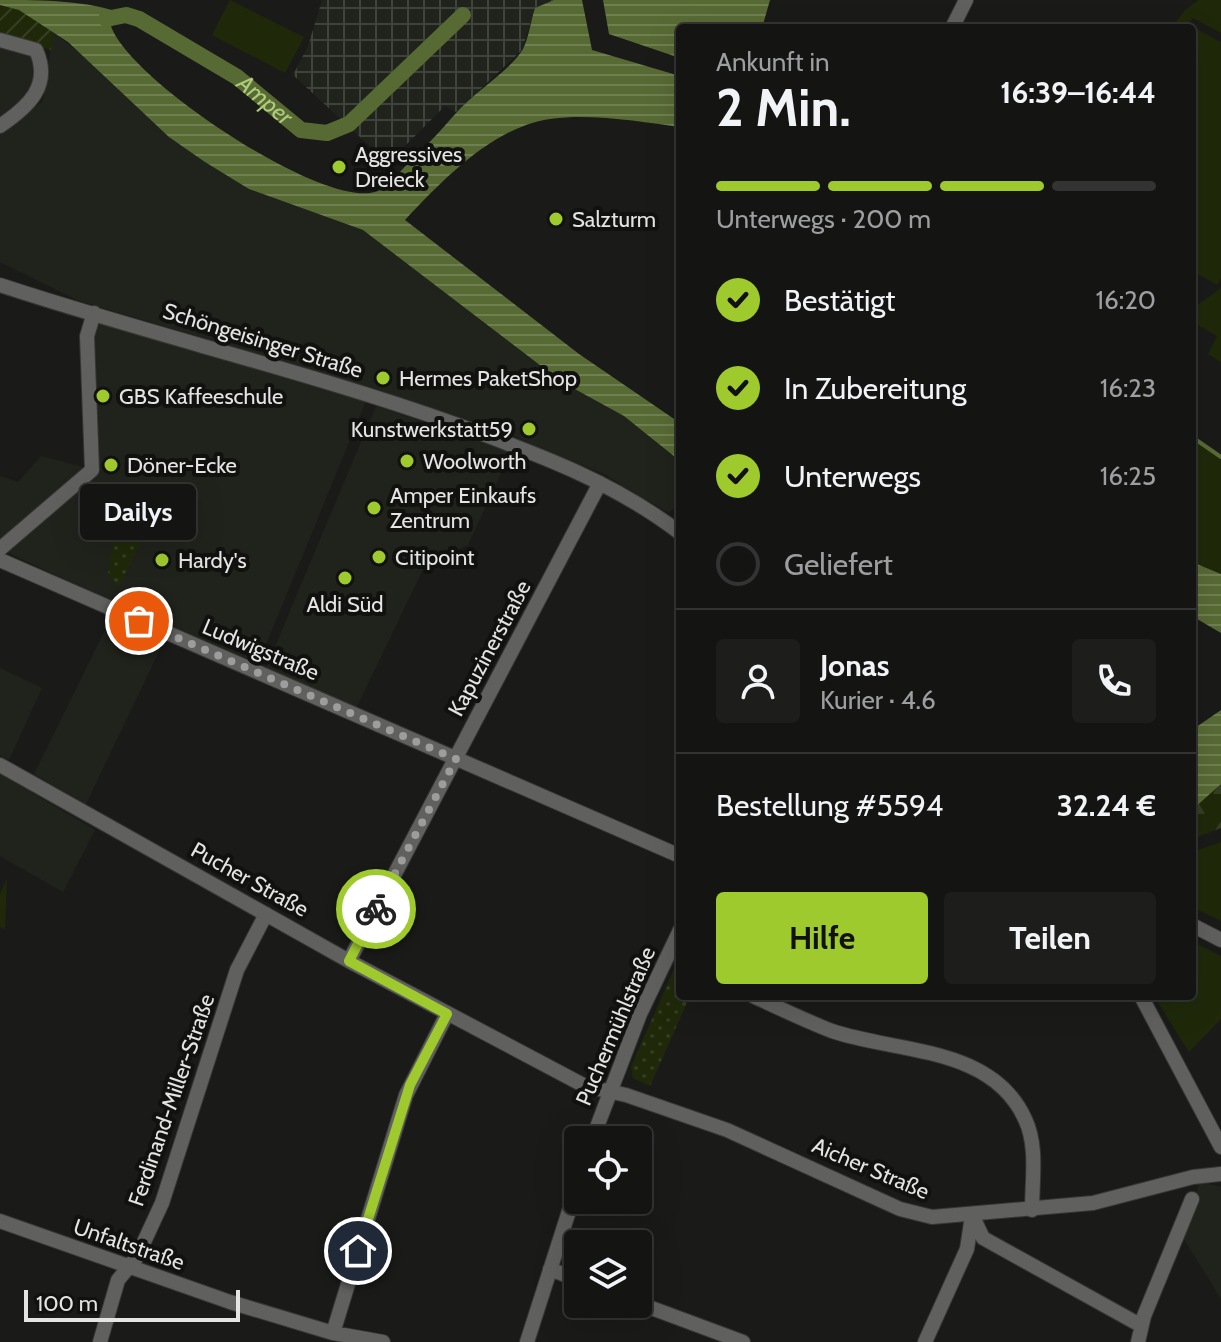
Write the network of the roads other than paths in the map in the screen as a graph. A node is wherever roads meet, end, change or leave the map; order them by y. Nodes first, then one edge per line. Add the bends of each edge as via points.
1 (966, 0) edge
2 (954, 24) edge
3 (0, 40) edge
4 (0, 126) edge
5 (0, 285) edge
6 (94, 313) junction
7 (600, 483) junction
8 (676, 528) edge
9 (0, 549) edge
10 (0, 560) edge
11 (456, 759) junction
12 (0, 765) edge
13 (676, 854) edge
14 (266, 914) junction
15 (1196, 927) edge
16 (1221, 940) edge
17 (674, 959) edge
18 (349, 961) junction
19 (762, 1000) edge
20 (1143, 1000) edge
21 (447, 1014) junction
22 (608, 1092) junction
23 (597, 1126) edge
24 (1221, 1147) edge
25 (1221, 1174) edge
26 (1192, 1199) dead end
27 (1032, 1210) junction
28 (568, 1214) edge
29 (972, 1215) junction
30 (0, 1221) edge
31 (128, 1269) junction
32 (550, 1269) junction
33 (564, 1274) edge
34 (652, 1308) edge
35 (1140, 1325) junction
36 (333, 1333) junction
37 (1139, 1341) edge
38 (100, 1342) edge
39 (383, 1342) edge
40 (527, 1342) edge
41 (743, 1342) edge
42 (925, 1342) edge

1 - 2 street
3 - 4 street via 36,50 41,61 38,93
5 - 6 street, Schöngeisinger Straße
6 - 7 street, Schöngeisinger Straße via 401,405
6 - 9 street via 87,336 92,470
7 - 8 street, Schöngeisinger Straße
7 - 11 street, Kapuzinerstraße
10 - 11 street, Ludwigstraße
11 - 13 street, Ludwigstraße
11 - 18 street, Kapuzinerstraße
12 - 14 street, Pucher Straße
14 - 18 street, Pucher Straße
14 - 31 street, Ferdinand-Miller-Straße via 237,970 162,1203
15 - 16 street
17 - 22 street, Puchermühlstraße
18 - 21 street, Pucher Straße
19 - 27 street via 833,1031 970,1066 994,1078 1019,1108 1030,1133
20 - 24 street
21 - 22 street, Pucher Straße via 585,1086
21 - 36 street via 406,1095
22 - 23 street, Puchermühlstraße
22 - 29 street, Aicher Straße via 763,1144 907,1212
25 - 27 street, Aicher Straße via 1093,1203
26 - 35 street
27 - 29 street, Aicher Straße
28 - 32 street
29 - 35 street via 983,1238
29 - 42 street via 967,1249
30 - 31 street, Unfaltstraße
31 - 36 street, Unfaltstraße
31 - 38 street, Ferdinand-Miller-Straße via 118,1280
32 - 33 street
32 - 40 street
34 - 41 street
35 - 37 street
36 - 39 street, Unfaltstraße

